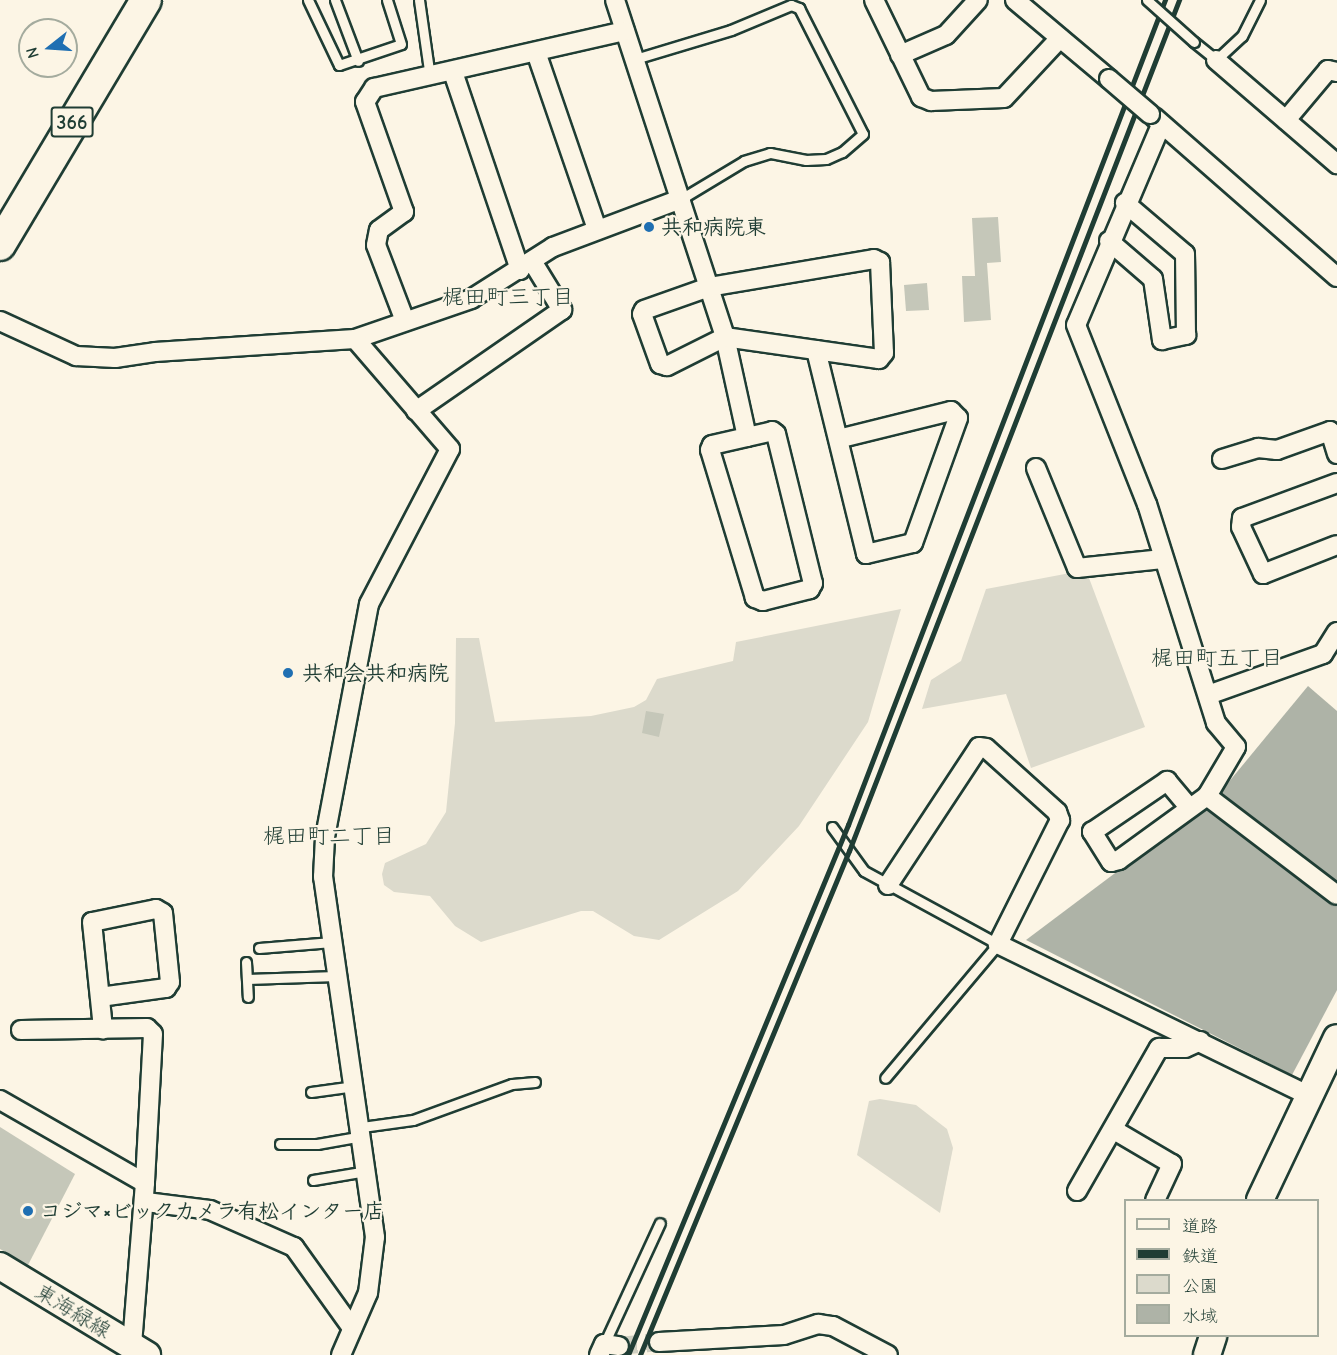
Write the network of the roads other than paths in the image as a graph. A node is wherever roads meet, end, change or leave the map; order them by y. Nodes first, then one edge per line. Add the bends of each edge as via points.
1 (146, 0) edge
2 (308, 0) edge
3 (335, 0) edge
4 (387, 0) edge
5 (419, 0) edge
6 (615, 0) edge
7 (874, 0) edge
8 (978, 0) edge
9 (1015, 0) edge
10 (1147, 0) edge
11 (1260, 0) edge
12 (626, 31) junction
13 (1060, 38) junction
14 (536, 52) junction
15 (900, 55) junction
16 (635, 59) junction
17 (1216, 60) junction
18 (358, 61) junction
19 (453, 72) junction
20 (1337, 72) edge
21 (430, 77) junction
22 (1156, 119) junction
23 (1286, 120) junction
24 (1337, 164) edge
25 (681, 199) junction
26 (1125, 203) junction
27 (597, 229) junction
28 (1109, 241) junction
29 (0, 245) edge
30 (526, 266) junction
31 (1337, 277) edge
32 (709, 287) junction
33 (0, 321) edge
34 (405, 321) junction
35 (725, 337) junction
36 (356, 339) junction
37 (816, 350) junction
38 (416, 411) junction
39 (747, 437) junction
40 (838, 439) junction
41 (1337, 454) edge
42 (1222, 459) dead end
43 (1036, 468) dead end
44 (1337, 483) edge
45 (1337, 545) edge
46 (1163, 559) junction
47 (1337, 632) edge
48 (1208, 695) junction
49 (1207, 796) junction
50 (1189, 807) junction
51 (832, 827) dead end
52 (888, 885) junction
53 (1337, 895) edge
54 (332, 942) junction
55 (998, 944) junction
56 (259, 948) dead end
57 (246, 962) dead end
58 (336, 976) junction
59 (247, 979) junction
60 (100, 997) junction
61 (248, 997) dead end
62 (103, 1029) junction
63 (21, 1030) dead end
64 (1337, 1038) edge
65 (1201, 1041) junction
66 (885, 1078) dead end
67 (535, 1082) dead end
68 (354, 1086) junction
69 (311, 1092) dead end
70 (1308, 1095) junction
71 (0, 1100) edge
72 (1114, 1130) junction
73 (363, 1132) junction
74 (280, 1144) dead end
75 (368, 1171) junction
76 (314, 1180) dead end
77 (145, 1184) junction
78 (1077, 1191) dead end
79 (1155, 1199) edge
80 (1260, 1199) edge
81 (146, 1202) junction
82 (660, 1223) dead end
83 (1, 1269) edge
84 (352, 1328) junction
85 (1212, 1337) edge
86 (658, 1342) tunnel mouth
87 (607, 1348) edge
88 (139, 1351) edge
89 (341, 1355) edge
90 (888, 1355) edge
91 (1207, 1355) edge

1 - 29 highway, 366
2 - 18 lane via 335,62 346,65
3 - 18 lane
4 - 18 lane via 401,44
5 - 21 lane
6 - 12 street
7 - 15 street
8 - 15 street via 946,35
9 - 13 street
10 - 17 lane, bridge
11 - 17 lane via 1242,36
12 - 14 street
12 - 16 street
13 - 15 street via 1004,98 931,101 921,97
13 - 22 street, bridge
14 - 19 street
14 - 27 street
16 - 25 street
16 - 25 lane via 731,30 791,5 799,8 863,134 842,152 826,159 806,160 770,153 744,161
17 - 23 street
19 - 21 street
19 - 30 street
20 - 23 street via 1328,70
21 - 34 street via 374,88 365,102 404,212 379,230 376,245
22 - 26 street
22 - 31 street
23 - 24 street
25 - 27 street
25 - 32 street
26 - 28 street
26 - 28 street via 1185,254 1186,335 1162,340 1153,279
27 - 30 street
28 - 46 street via 1076,325 1147,504
30 - 34 street via 471,299
30 - 38 street via 562,310
32 - 35 street
32 - 35 street via 642,314 660,364 667,366
32 - 37 street via 874,259 880,262 884,353 879,359
33 - 36 street via 76,356 105,358
34 - 36 street
35 - 37 street
35 - 39 street
36 - 38 street
37 - 40 street
38 - 54 street via 450,449 369,604 325,837 323,877
39 - 39 street via 772,431 776,434 813,583 810,589 763,601 755,598 710,450 712,445
40 - 40 street via 866,554 913,543 958,418 951,411
41 - 42 street via 1330,431 1277,450 1258,448
43 - 46 street via 1077,568
44 - 45 street via 1242,519 1241,527 1263,574
46 - 48 street
47 - 48 street via 1323,654
48 - 49 street via 1216,723 1236,747
49 - 50 street
49 - 53 street
50 - 50 street via 1119,860 1111,862 1092,832 1167,781
51 - 52 lane via 864,871
52 - 55 lane
52 - 55 street via 979,747 986,748 1057,812 1060,820
54 - 56 lane
54 - 58 street
55 - 65 street
55 - 66 lane
57 - 59 lane
58 - 59 lane
58 - 68 street
59 - 61 lane
60 - 60 street via 92,922 156,909 163,913 170,982 166,988
60 - 62 street
62 - 63 street
62 - 77 street via 147,1028 153,1034
64 - 70 main road
65 - 70 street
65 - 72 street via 1185,1048 1159,1048
67 - 73 lane via 512,1084 413,1120
68 - 69 lane
68 - 73 street
70 - 80 main road
71 - 77 street
72 - 78 street
72 - 79 street via 1172,1164
73 - 74 lane via 317,1144
73 - 75 street
75 - 76 lane
75 - 84 street via 374,1260 368,1293
77 - 81 street
81 - 84 street via 210,1210 294,1247
81 - 88 street
82 - 87 lane
83 - 88 main road, 東海緑線
84 - 89 street
85 - 91 main road
86 - 90 street via 784,1335 818,1324 833,1326

